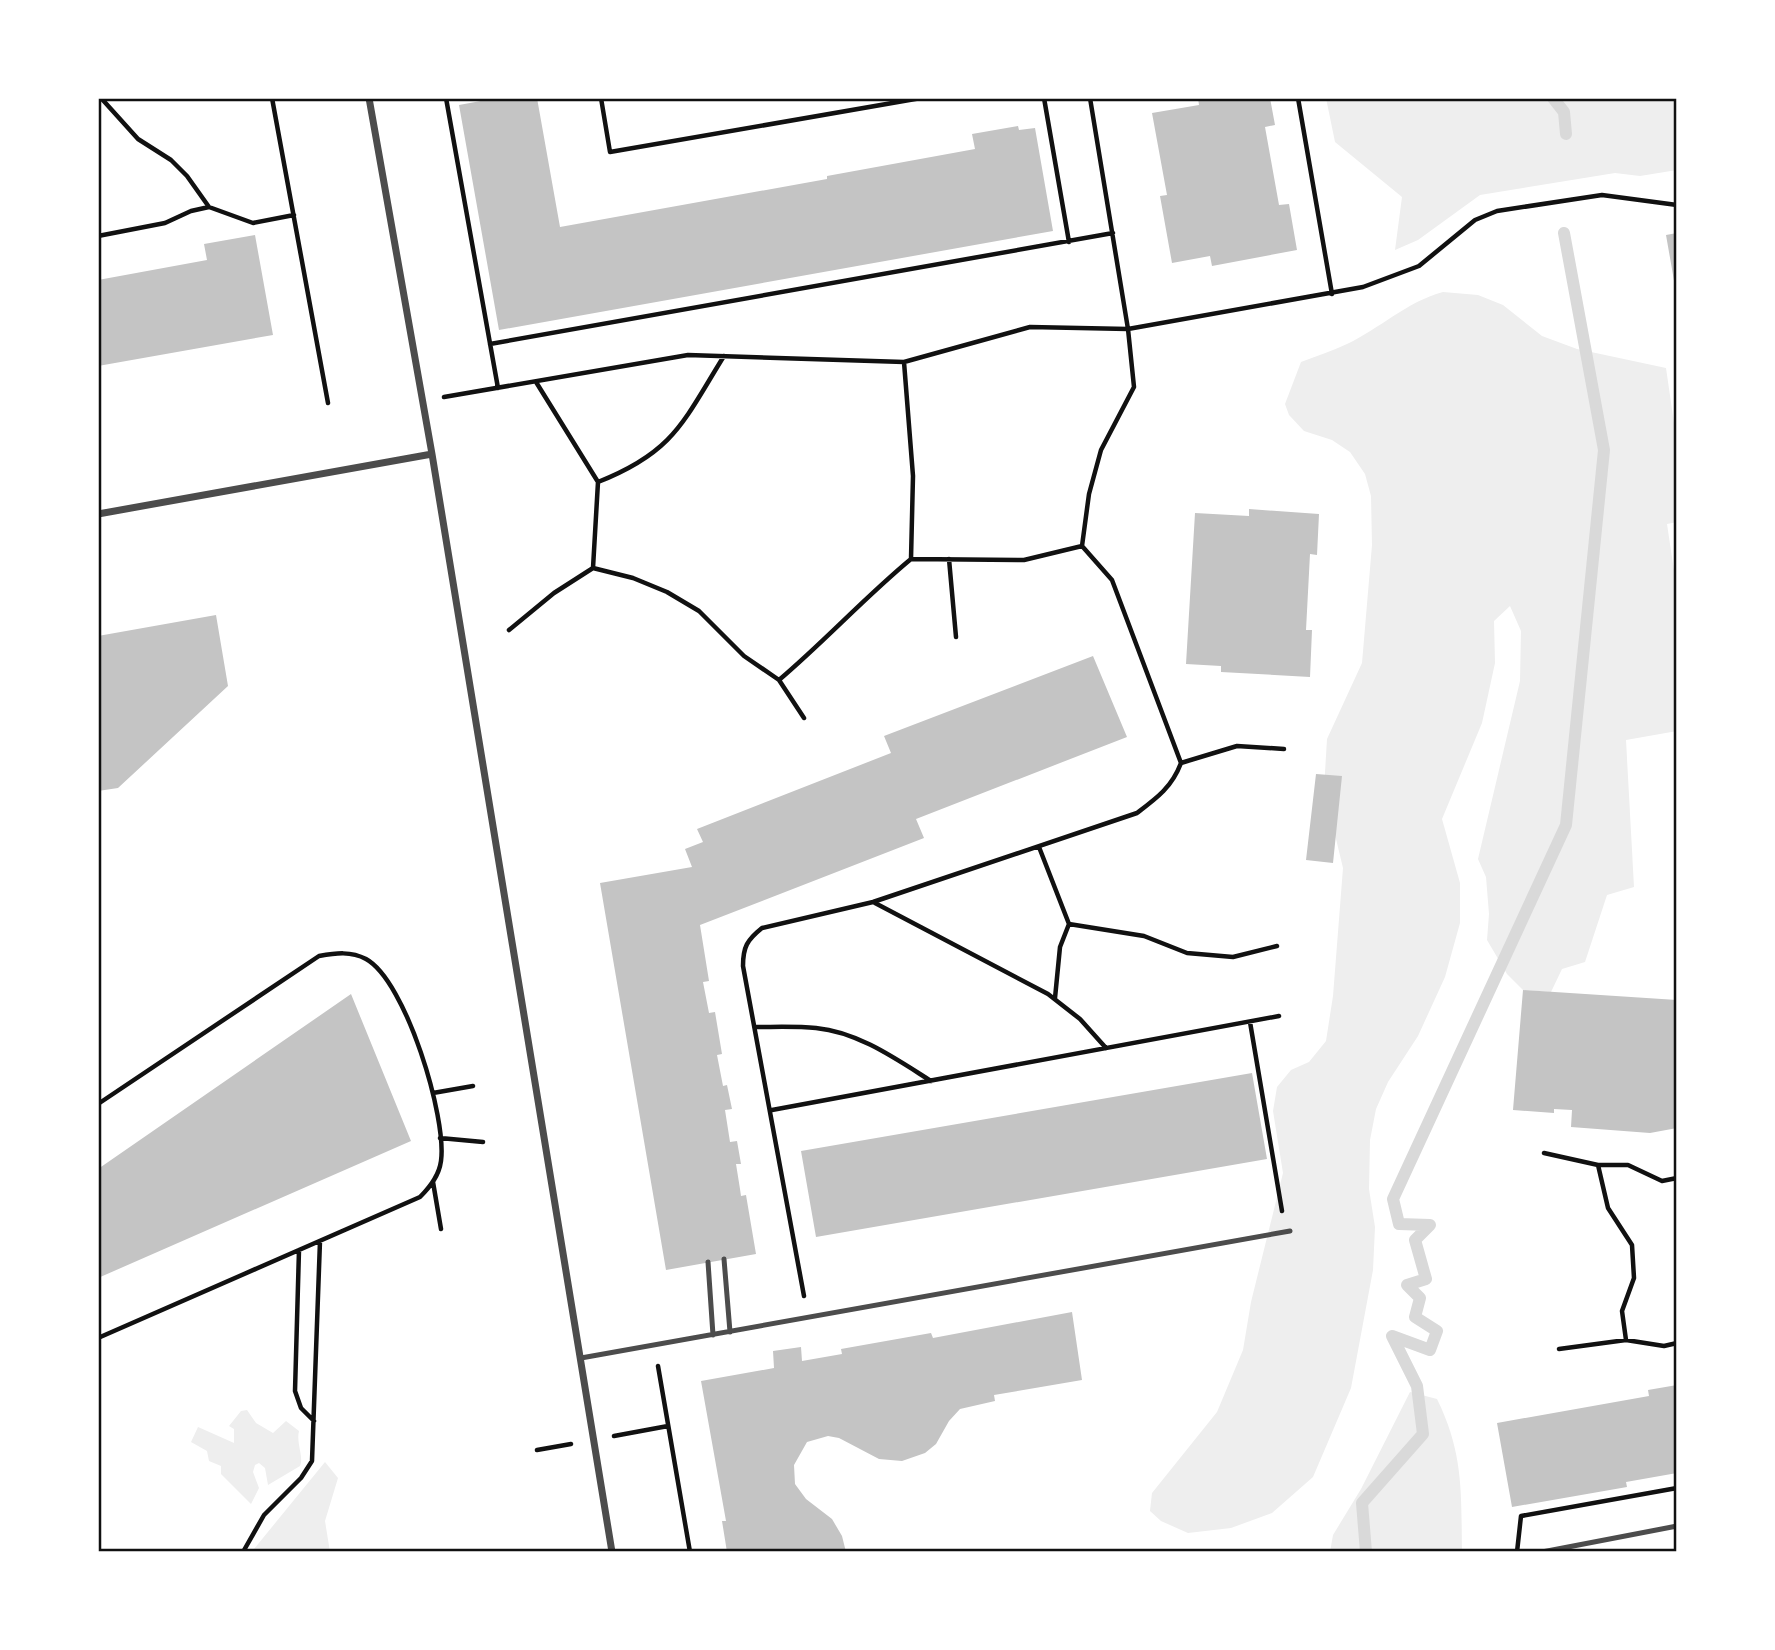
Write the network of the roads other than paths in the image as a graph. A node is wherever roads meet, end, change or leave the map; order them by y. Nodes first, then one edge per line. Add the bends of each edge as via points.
1 (369, 98) edge
2 (432, 454) junction
3 (98, 514) edge
4 (1287, 1232) road end
5 (724, 1259) dead end
6 (708, 1262) dead end
7 (730, 1332) junction
8 (713, 1335) junction
9 (581, 1359) junction
10 (1677, 1526) edge
11 (612, 1552) edge
12 (1542, 1552) edge

1 - 2 street
2 - 3 street
2 - 9 street
4 - 7 lane
5 - 7 lane
6 - 8 lane
7 - 8 lane
8 - 9 lane
9 - 11 street
10 - 12 lane

